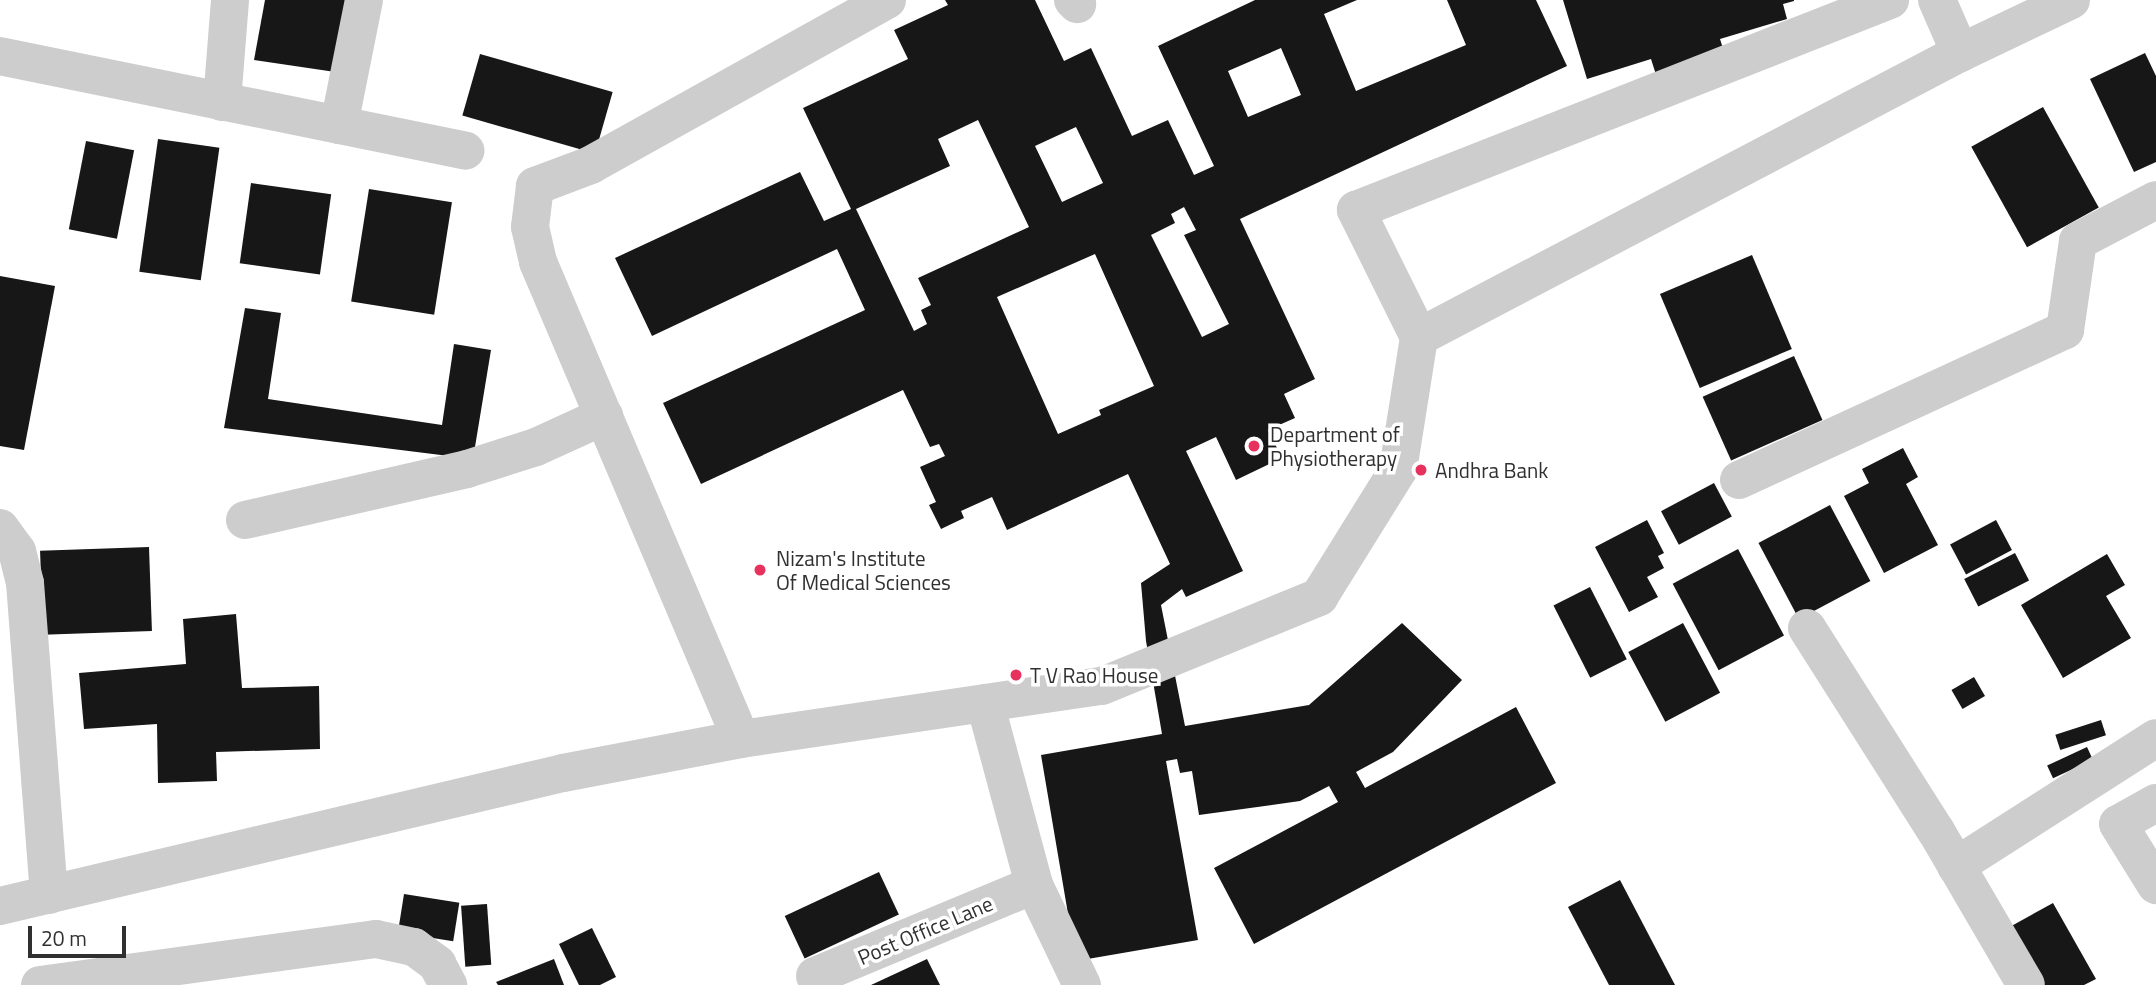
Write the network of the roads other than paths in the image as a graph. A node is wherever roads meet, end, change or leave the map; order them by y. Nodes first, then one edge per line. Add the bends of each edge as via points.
1 (230, 0) edge
2 (249, 0) edge
3 (364, 0) edge
4 (887, 0) edge
5 (1891, 0) edge
6 (1937, 0) edge
7 (2071, 0) edge
8 (1960, 53) junction
9 (0, 57) edge
10 (238, 60) dead end
11 (222, 102) junction
12 (339, 125) junction
13 (465, 151) dead end
14 (2156, 200) edge
15 (1419, 337) junction
16 (604, 416) junction
17 (1739, 480) dead end
18 (245, 520) dead end
19 (0, 528) edge
20 (1807, 628) dead end
21 (985, 703) junction
22 (2156, 738) edge
23 (741, 739) junction
24 (2156, 803) edge
25 (1956, 866) junction
26 (1034, 884) junction
27 (2156, 885) edge
28 (49, 895) junction
29 (0, 906) edge
30 (815, 976) dead end
31 (40, 985) edge
32 (448, 985) edge
33 (1082, 985) edge
34 (2026, 985) edge

1 - 11 street
2 - 10 street
3 - 12 street
4 - 16 street via 591,165 535,186 530,227 538,262
5 - 15 street via 1356,210
6 - 8 street
7 - 8 street
8 - 15 street
9 - 11 street
11 - 12 street
12 - 13 street
14 - 17 street via 2078,241 2065,330
15 - 21 street via 1398,470 1319,597 1102,686
16 - 18 street via 536,447 467,469
16 - 23 street
19 - 28 street via 17,551 25,583
20 - 25 street
21 - 23 street
21 - 26 street
22 - 25 street
23 - 28 street via 563,773
24 - 27 street via 2118,824
25 - 34 street
26 - 30 street, Post Office Lane
26 - 33 street
28 - 29 street
31 - 32 street via 376,939 414,947 437,964

